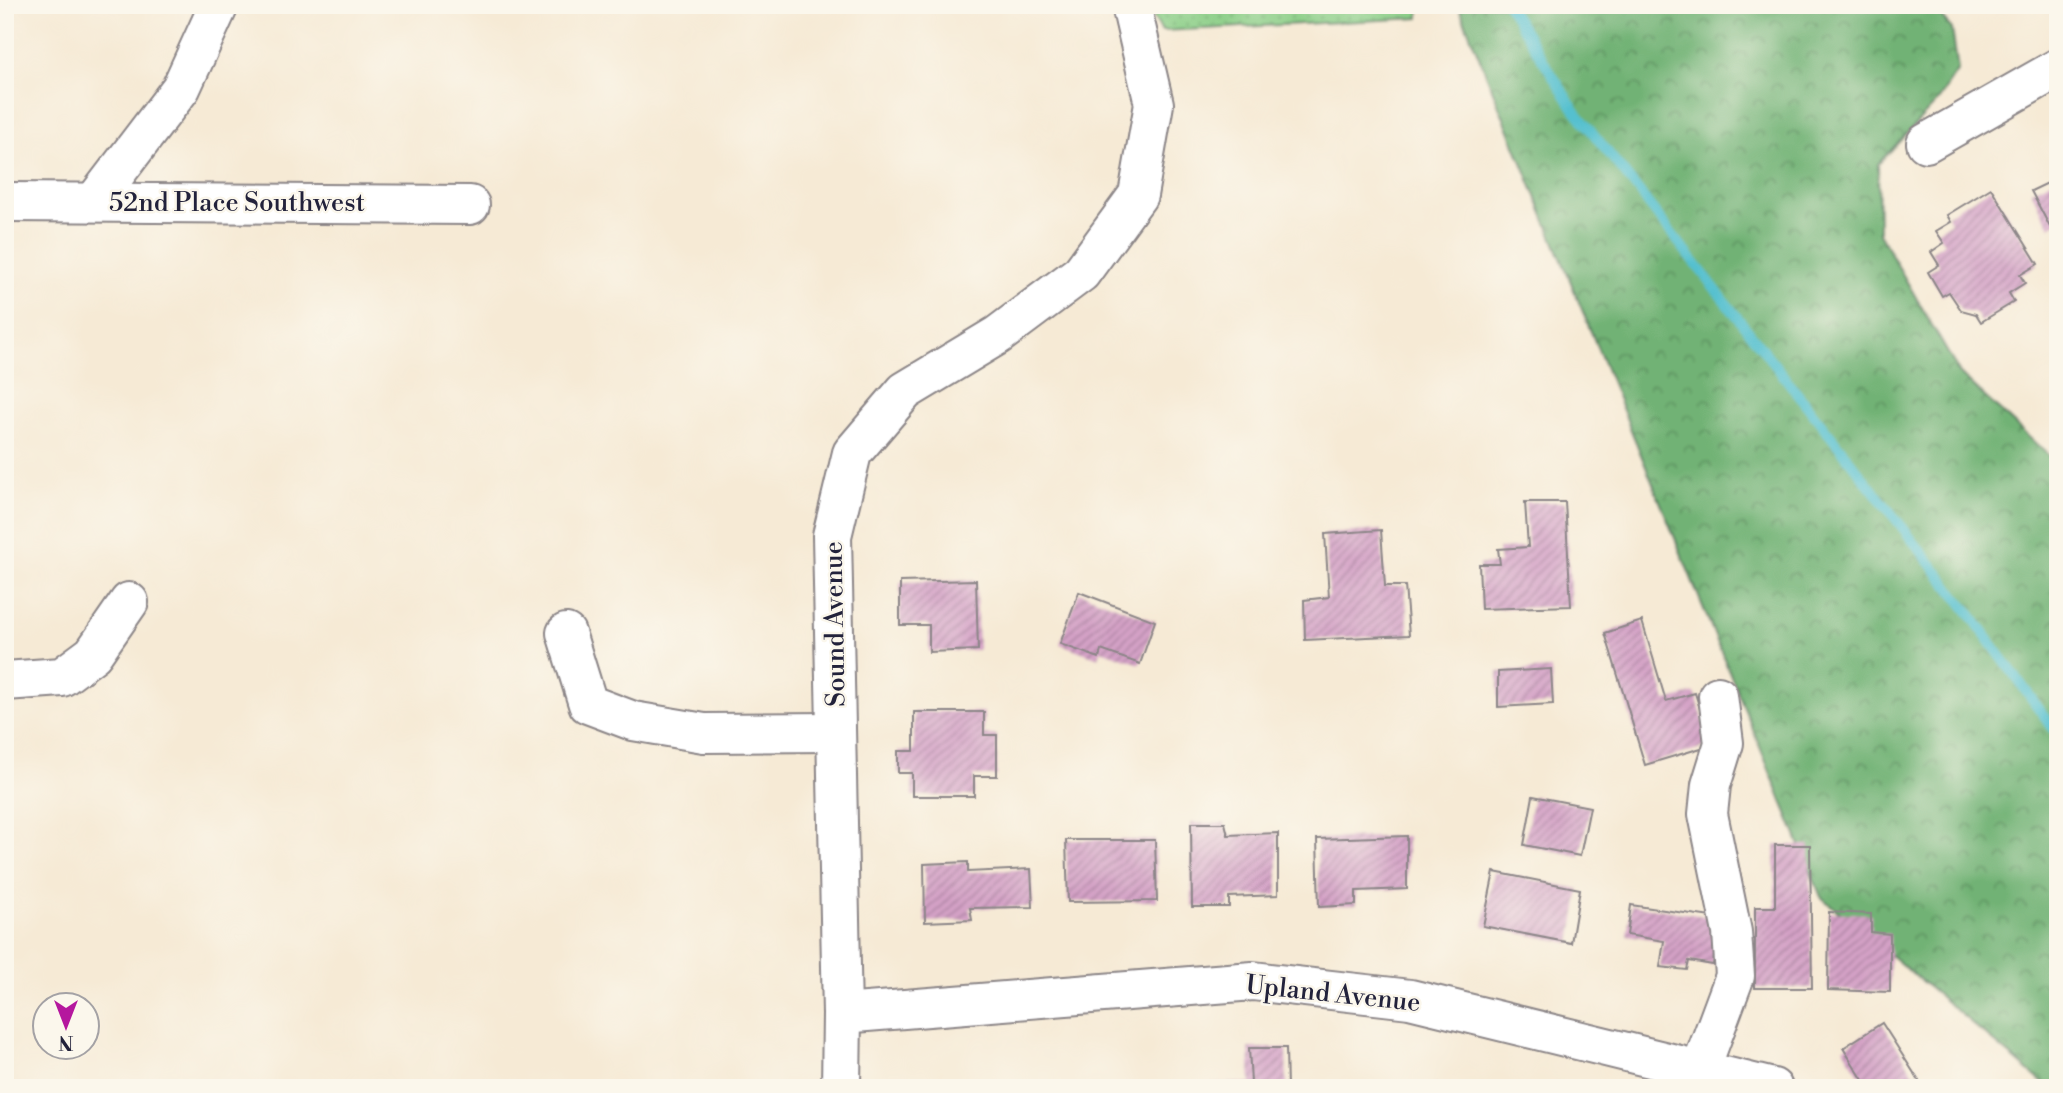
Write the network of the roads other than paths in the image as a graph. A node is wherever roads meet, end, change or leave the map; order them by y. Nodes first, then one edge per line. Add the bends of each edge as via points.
1 (219, 5) edge
2 (1131, 5) edge
3 (2058, 68) edge
4 (1926, 143) dead end
5 (5, 202) edge
6 (94, 202) junction
7 (470, 205) dead end
8 (129, 602) dead end
9 (566, 633) dead end
10 (5, 681) edge
11 (1718, 696) dead end
12 (836, 732) junction
13 (842, 1014) junction
14 (1700, 1070) junction
15 (836, 1087) edge
16 (1773, 1088) edge

1 - 6 street via 181,88
2 - 12 street, Sound Avenue via 1154,104 1138,195 1081,273 998,335 905,391 852,453 832,536
3 - 4 street
5 - 6 street, 52nd Place Southwest
6 - 7 street, 52nd Place Southwest
8 - 10 street via 93,654 62,677
9 - 12 street via 588,704 634,721 704,733
11 - 14 street via 1724,743 1708,814 1732,932 1735,976
12 - 13 street, Sound Avenue
13 - 14 street, Upland Avenue via 1253,981 1410,999
13 - 15 street, Sound Avenue
14 - 16 street, Upland Avenue

